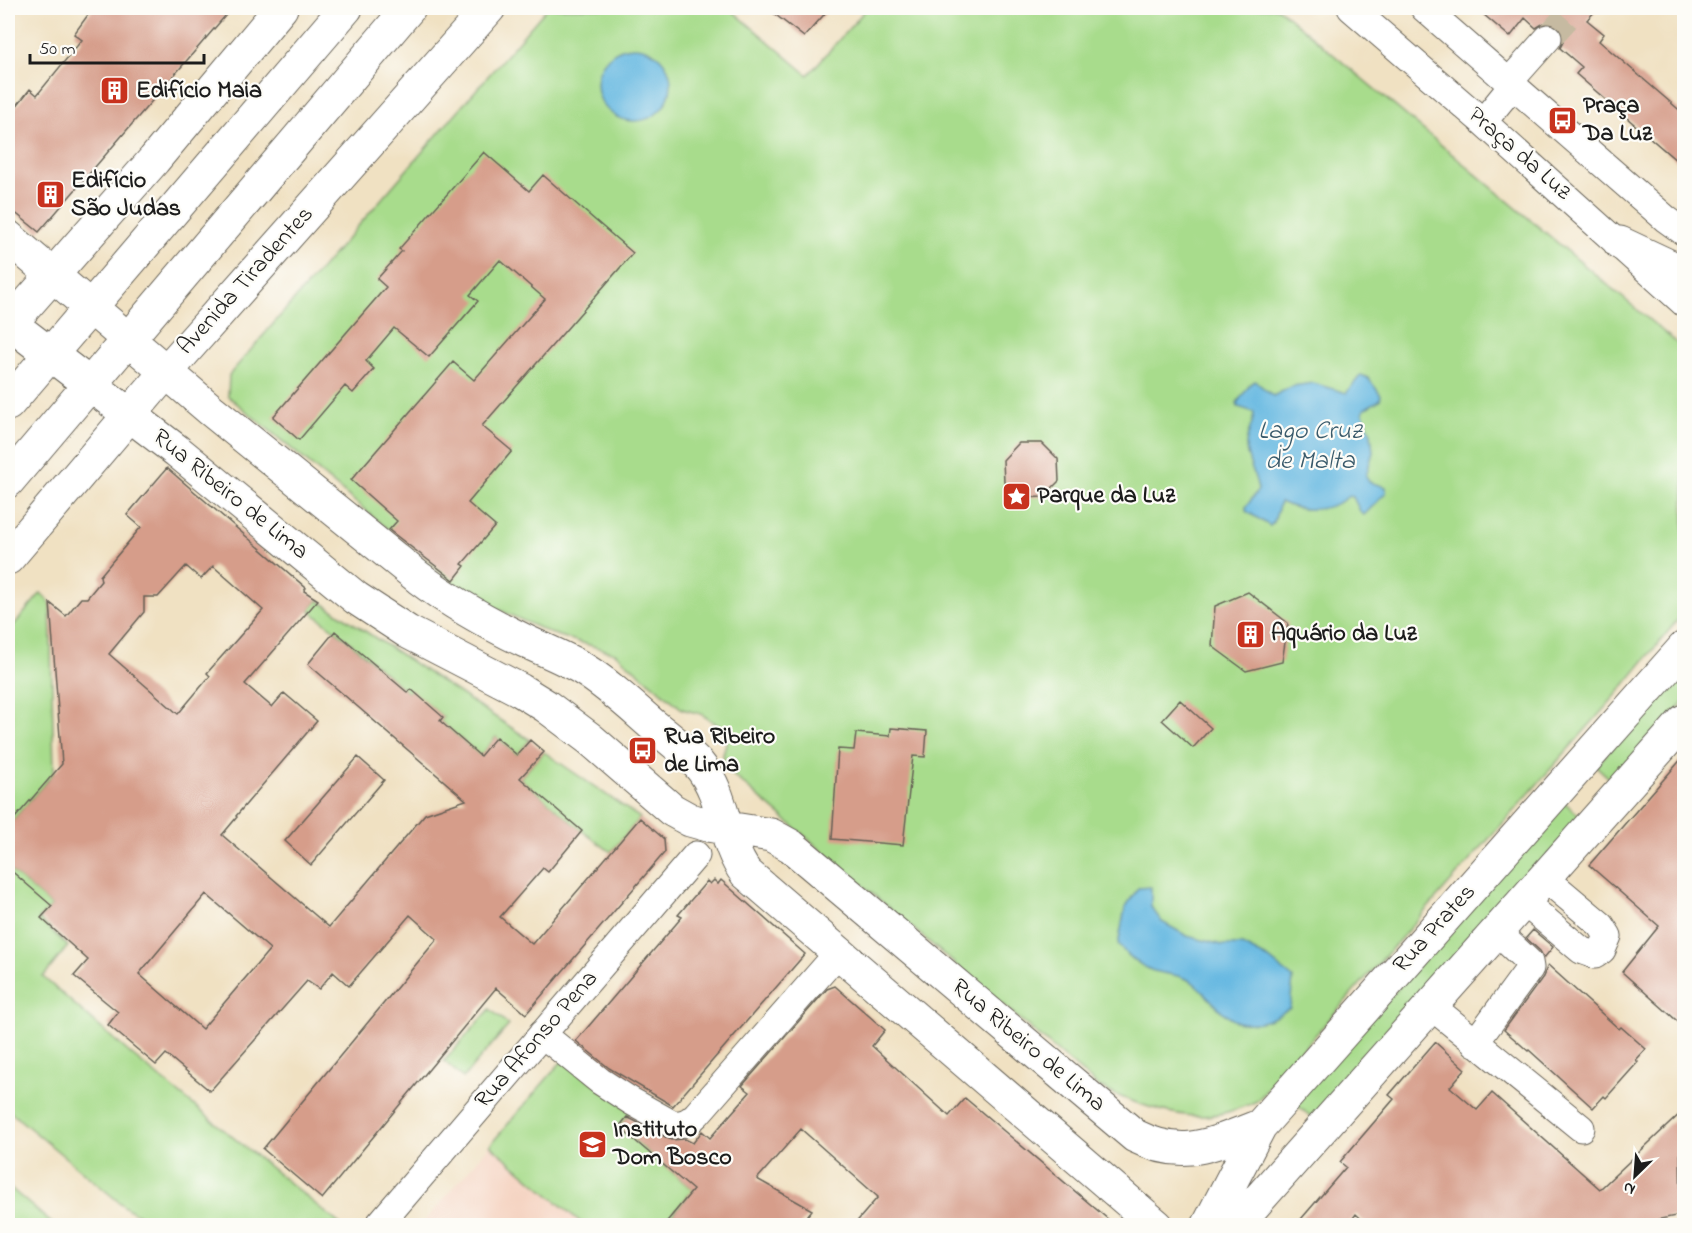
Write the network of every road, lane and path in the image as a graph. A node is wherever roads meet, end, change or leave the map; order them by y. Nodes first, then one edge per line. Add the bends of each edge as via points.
1 (281, 8) edge
2 (345, 8) edge
3 (408, 8) edge
4 (489, 8) edge
5 (1351, 8) edge
6 (1424, 8) edge
7 (1548, 38) tunnel mouth
8 (1511, 84) junction
9 (1483, 122) junction
10 (1684, 232) edge
11 (8, 237) edge
12 (1620, 243) junction
13 (1684, 273) edge
14 (51, 275) junction
15 (1684, 303) edge
16 (89, 306) junction
17 (8, 324) edge
18 (128, 339) junction
19 (50, 355) junction
20 (166, 372) junction
21 (90, 384) junction
22 (8, 404) edge
23 (130, 414) junction
24 (8, 481) edge
25 (8, 558) edge
26 (1684, 648) edge
27 (1684, 721) edge
28 (1572, 775) junction
29 (1608, 807) junction
30 (672, 810) junction
31 (726, 828) junction
32 (696, 855) junction
33 (739, 863) junction
34 (1545, 878) junction
35 (1524, 902) junction
36 (1497, 932) junction
37 (839, 952) junction
38 (1431, 1006) junction
39 (542, 1034) junction
40 (1475, 1043) junction
41 (1260, 1126) junction
42 (1581, 1128) dead end
43 (378, 1226) edge
44 (1157, 1226) edge
45 (1208, 1226) edge
46 (1235, 1226) edge

1 - 14 main road
2 - 16 main road
3 - 18 main road, Avenida Tiradentes
4 - 20 main road, Avenida Tiradentes
5 - 9 street, Praça da Luz
6 - 8 street, Praça da Luz
7 - 8 street
8 - 9 street
8 - 10 street, Praça da Luz
9 - 12 street, Praça da Luz
11 - 14 main road
12 - 13 main road
12 - 15 street, Praça da Luz
14 - 16 main road
14 - 17 main road
16 - 18 main road
16 - 19 main road
17 - 19 main road, Rua Ribeiro de Lima
18 - 20 main road
18 - 21 main road, Avenida Tiradentes
19 - 21 main road, Rua Ribeiro de Lima
19 - 22 main road
20 - 23 main road, Avenida Tiradentes
20 - 31 main road via 436,592 603,682 698,764 712,786
21 - 23 main road, Rua Ribeiro de Lima
21 - 24 main road, Avenida Tiradentes
23 - 25 main road, Avenida Tiradentes
23 - 30 main road, Rua Ribeiro de Lima via 356,598 408,632 546,706
26 - 28 main road, Rua Prates
27 - 29 main road, Rua Prates
28 - 29 main road
28 - 41 main road, Rua Prates
29 - 34 main road, Rua Prates
30 - 31 main road, Rua Ribeiro de Lima via 690,820
30 - 32 street
31 - 33 main road
31 - 41 main road, Rua Ribeiro de Lima via 771,835 791,846 1135,1136 1162,1147 1190,1149
32 - 33 street
32 - 39 street, Rua Afonso Pena
33 - 37 main road
34 - 35 main road, Rua Prates
34 - 35 street via 1601,925 1608,936 1602,950 1595,955 1581,950
35 - 36 main road, Rua Prates
36 - 38 main road, Rua Prates
36 - 40 street via 1529,962 1530,968
37 - 39 street via 688,1123 672,1124 631,1101
37 - 44 main road
38 - 40 street
38 - 46 main road, Rua Prates
39 - 43 street, Rua Afonso Pena
40 - 42 street
41 - 45 main road, Rua Prates

